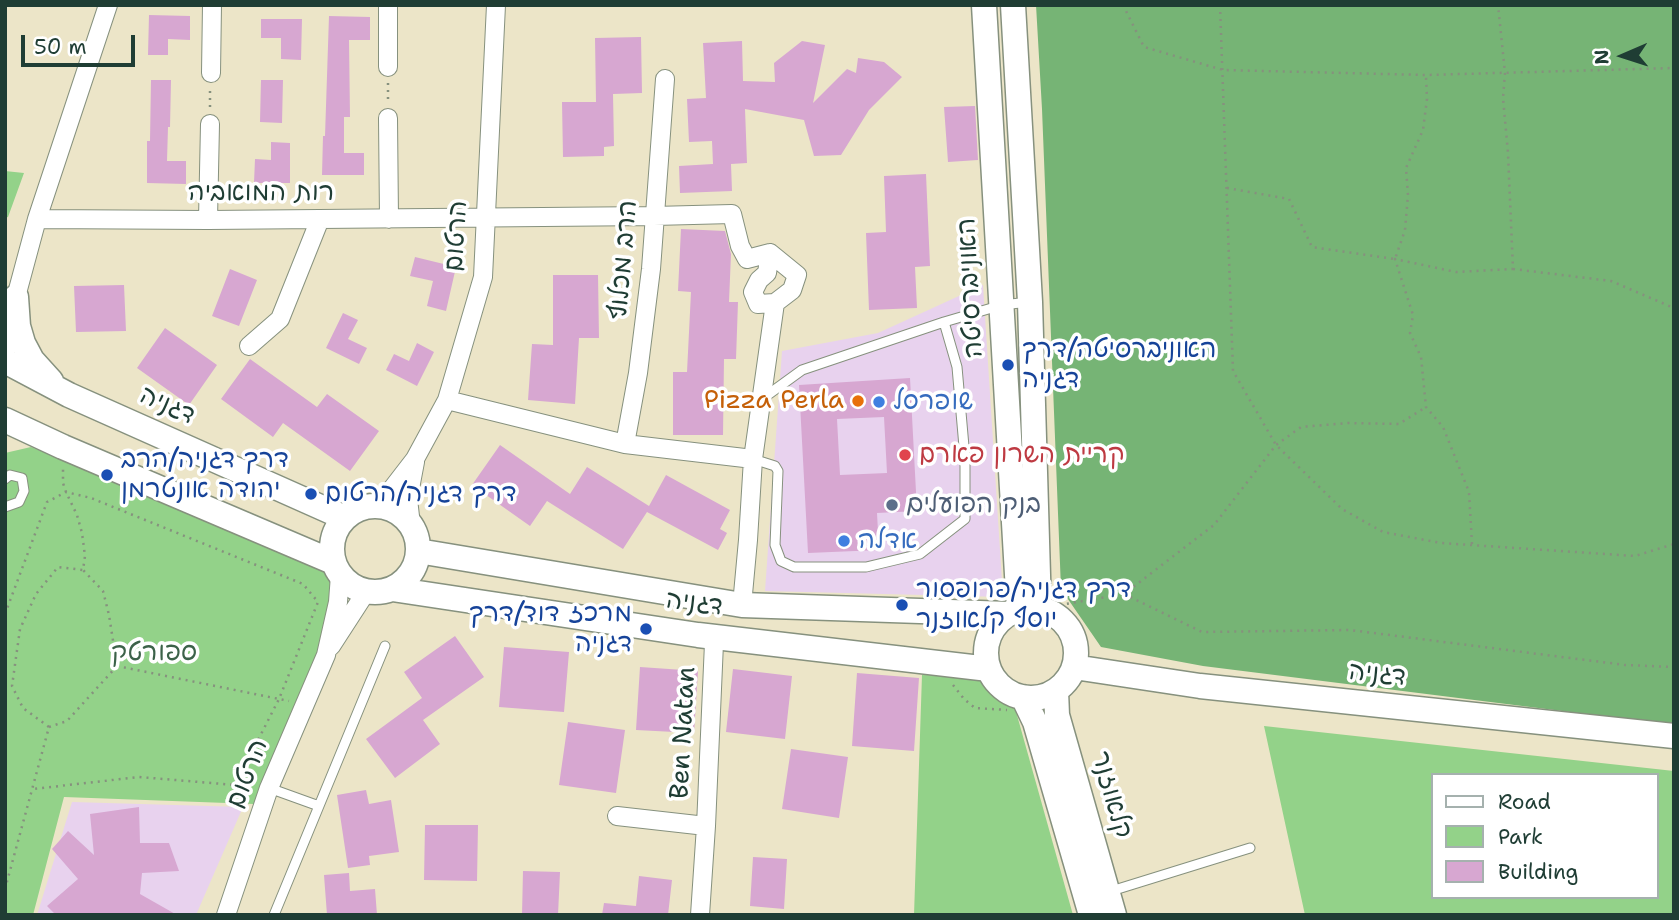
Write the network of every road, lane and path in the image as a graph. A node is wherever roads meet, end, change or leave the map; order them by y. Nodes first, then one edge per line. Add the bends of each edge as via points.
1 (108, 5) edge
2 (212, 5) edge
3 (388, 5) edge
4 (496, 5) edge
5 (984, 5) edge
6 (1013, 5) edge
7 (1123, 5) edge
8 (1220, 5) edge
9 (1498, 5) edge
10 (388, 67) joint
11 (1674, 68) edge
12 (1223, 69) junction
13 (211, 73) joint
14 (1505, 73) junction
15 (1426, 75) junction
16 (665, 79) dead end
17 (388, 118) joint
18 (210, 124) joint
19 (1227, 188) junction
20 (654, 216) junction
21 (486, 218) junction
22 (37, 219) junction
23 (320, 219) junction
24 (389, 219) junction
25 (208, 220) junction
26 (770, 253) junction
27 (1395, 259) junction
28 (1513, 269) junction
29 (11, 302) edge
30 (1030, 302) junction
31 (775, 303) junction
32 (1002, 305) junction
33 (1674, 307) edge
34 (944, 322) junction
35 (249, 346) dead end
36 (5, 355) edge
37 (5, 361) edge
38 (69, 395) junction
39 (447, 400) junction
40 (761, 400) junction
41 (1426, 407) junction
42 (5, 420) edge
43 (5, 439) edge
44 (52, 442) junction
45 (625, 444) junction
46 (1276, 445) junction
47 (753, 458) junction
48 (415, 459) junction
49 (5, 479) edge
50 (66, 492) junction
51 (374, 506) junction
52 (5, 507) edge
53 (345, 518) junction
54 (411, 525) junction
55 (1674, 544) edge
56 (1473, 545) junction
57 (418, 551) junction
58 (337, 568) junction
59 (83, 570) junction
60 (392, 589) junction
61 (366, 592) junction
62 (1124, 594) junction
63 (741, 605) junction
64 (1022, 611) junction
65 (5, 614) edge
66 (714, 642) dead end
67 (385, 646) dead end
68 (326, 655) junction
69 (117, 666) junction
70 (1074, 667) junction
71 (1674, 667) edge
72 (989, 669) junction
73 (1056, 691) junction
74 (1023, 697) junction
75 (279, 699) junction
76 (305, 704) junction
77 (49, 727) junction
78 (1674, 736) edge
79 (269, 788) junction
80 (33, 789) junction
81 (319, 806) junction
82 (617, 816) dead end
83 (706, 827) junction
84 (1250, 848) dead end
85 (5, 889) edge
86 (1110, 904) edge
87 (226, 915) edge
88 (274, 915) edge
89 (700, 915) edge
90 (1091, 915) edge

1 - 22 street
2 - 13 street
3 - 10 street
4 - 21 street, הרטום
5 - 32 street, האוניברסיטה
6 - 30 street
7 - 12 path via 1144,47
8 - 12 path
9 - 14 path
10 - 17 path
11 - 14 path
12 - 15 path
12 - 19 path
13 - 18 path
14 - 15 path
14 - 28 path
15 - 27 path via 1423,130 1406,168 1405,230
16 - 20 street, הרב מכלוף
17 - 24 street
18 - 25 street
19 - 27 path via 1289,200 1312,247
19 - 46 path via 1233,371
20 - 21 street, רות המואביה
20 - 26 street, רות המואביה via 732,214 747,258
20 - 45 street, הרב מכלוף via 638,373
21 - 24 street, רות המואביה
21 - 39 street, הרטום via 483,277
22 - 25 street, רות המואביה
22 - 29 street
23 - 24 street, רות המואביה
23 - 25 street, רות המואביה
23 - 35 street via 281,319
26 - 31 street via 797,275 792,290
26 - 31 street via 767,273 753,292 758,304
27 - 28 path via 1456,272
27 - 41 path via 1413,315 1410,333 1421,357
28 - 33 path via 1611,281
29 - 36 street
29 - 38 street via 32,360
30 - 32 lane
30 - 64 street
31 - 40 street
32 - 34 lane
32 - 64 street, האוניברסיטה
34 - 40 lane via 802,370
34 - 47 lane via 957,367 965,519 920,554 866,567 794,567 781,561 775,545 778,471
37 - 38 street, דגניה
38 - 53 street, דגניה
39 - 45 street
39 - 48 street, הרטום
40 - 47 street
41 - 46 path via 1399,424 1301,427
41 - 56 path via 1443,427 1469,492
42 - 44 street
43 - 44 street via 14,436
44 - 50 path
44 - 58 street
45 - 47 street
46 - 56 path via 1342,509 1382,532
46 - 62 path via 1214,525
47 - 63 street
48 - 51 street, הרטום
48 - 54 street, הרטום via 408,499
49 - 52 lane via 10,475 22,478 24,491 19,502
50 - 59 path via 82,533
50 - 65 path via 47,502
50 - 75 path via 303,584 318,603
51 - 53 street
51 - 54 street via 395,511
53 - 58 street via 335,533 332,552
54 - 57 street
55 - 56 path via 1635,556
57 - 60 street via 410,573
57 - 63 street, דגניה
58 - 61 street via 347,583
58 - 68 street, הרטום via 338,602
59 - 69 path via 103,591
59 - 77 path via 58,567 36,594 20,629 12,686 23,708
60 - 61 street
60 - 72 street, דגניה via 698,635
61 - 68 street, הרטום
62 - 64 path
62 - 71 path via 1202,632 1350,630 1625,665
63 - 64 street, דגניה
64 - 70 street via 1052,613 1065,623 1073,636
64 - 72 street via 997,624 989,637
66 - 83 street, Ben Natan
67 - 81 lane
68 - 76 street, הרטום
69 - 75 path
69 - 77 path via 67,721
70 - 73 street
70 - 78 street, דגניה via 1200,686
72 - 74 street via 1009,692
73 - 74 street via 1039,698
73 - 86 street, קלאוזנר via 1058,715
74 - 90 street, קלאוזנר via 1035,722
75 - 76 path
75 - 80 path via 235,785 139,777
76 - 79 street, הרטום
77 - 80 path
79 - 81 lane
79 - 87 street, הרטום
80 - 85 path
81 - 88 lane
82 - 83 street, Ben Natan
83 - 89 street, Ben Natan
84 - 86 lane

